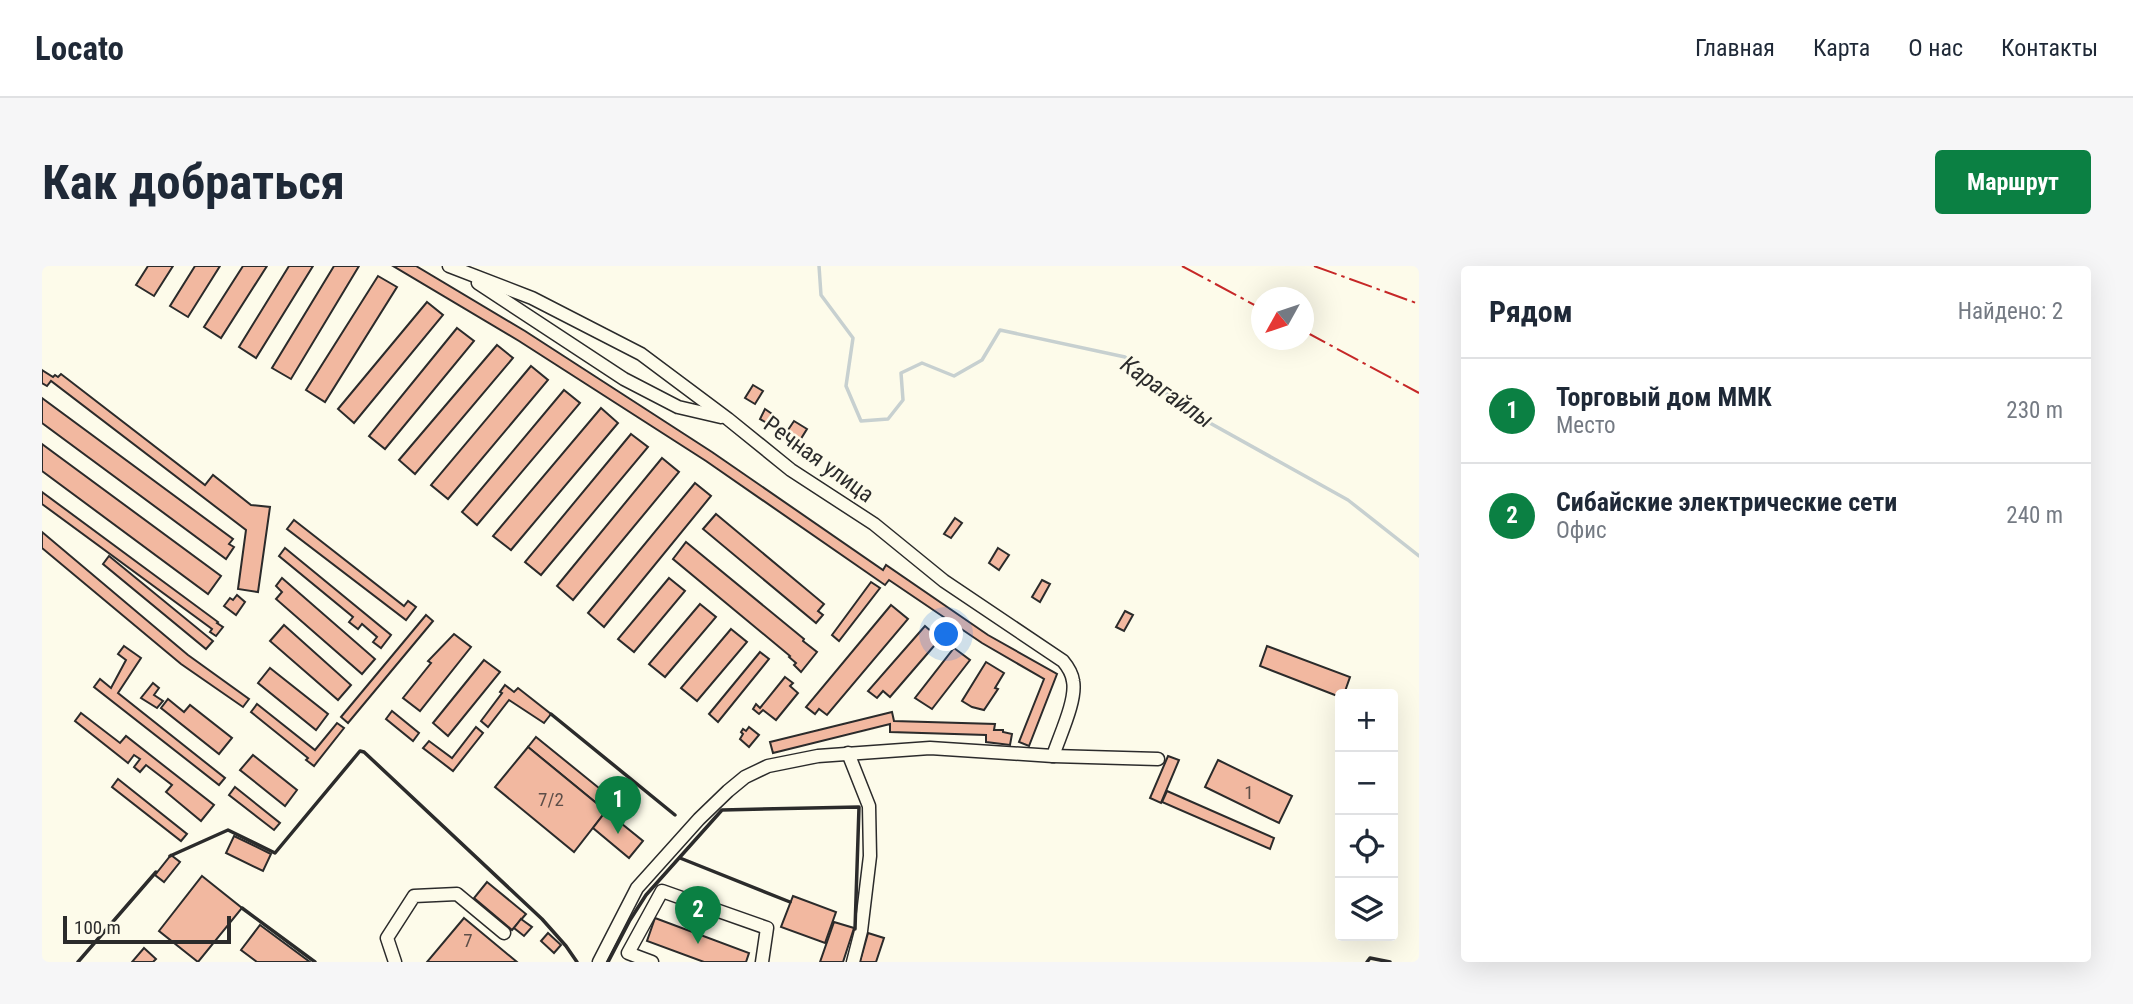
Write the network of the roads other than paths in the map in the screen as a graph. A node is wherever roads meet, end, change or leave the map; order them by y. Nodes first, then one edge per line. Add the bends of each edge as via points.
1 (453, 267) edge
2 (728, 419) junction
3 (848, 753) junction
4 (1053, 756) junction
5 (1158, 759) dead end
6 (504, 933) dead end
7 (395, 962) edge
8 (599, 962) edge
9 (652, 962) edge
10 (762, 962) edge
11 (853, 962) edge

1 - 2 street, Речная улица via 532,298 641,354
1 - 2 street via 624,379 678,407
2 - 4 street, Речная улица via 792,470 874,524 944,581 1063,661 1074,684
3 - 4 street via 930,748
3 - 8 street via 768,766 728,791 636,888
3 - 11 street via 869,806 870,856
4 - 5 street
6 - 7 street via 457,894 414,896 387,938
9 - 10 street via 628,953 662,891 767,928

